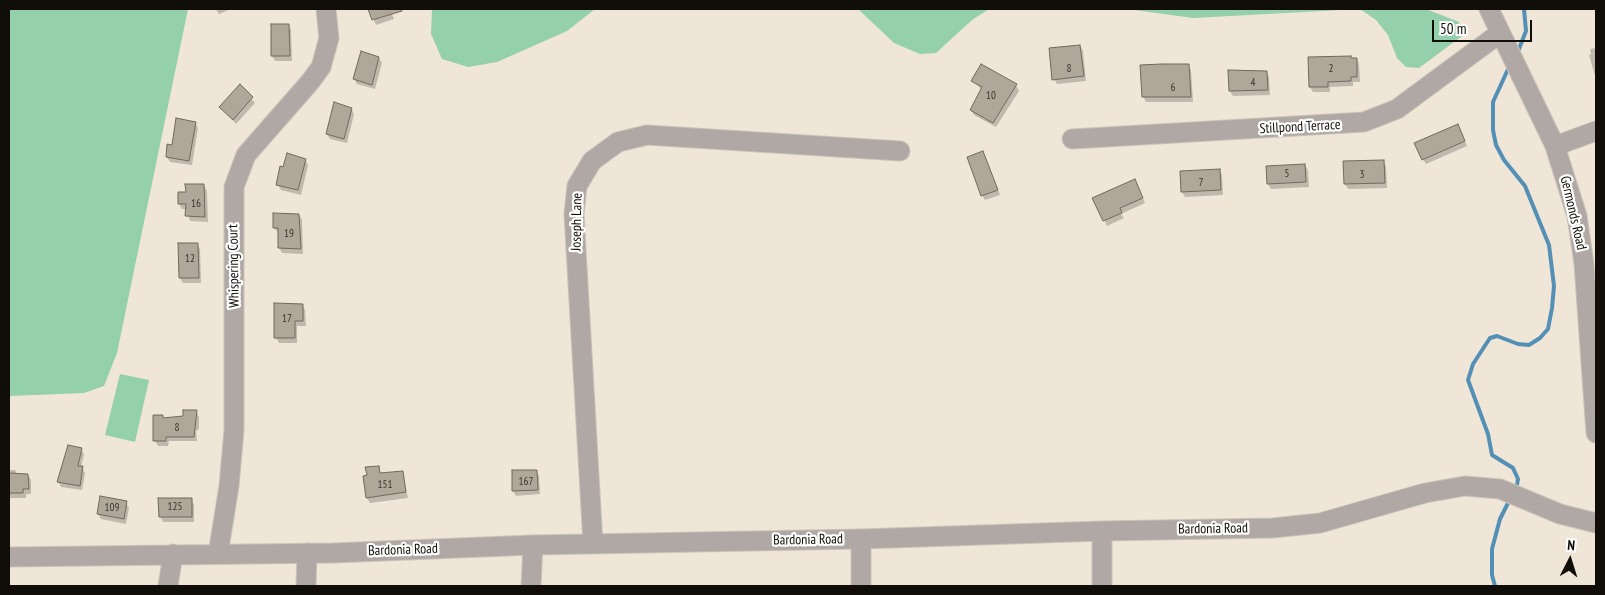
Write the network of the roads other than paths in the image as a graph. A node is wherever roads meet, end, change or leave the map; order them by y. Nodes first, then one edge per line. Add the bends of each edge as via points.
1 (326, 9) edge
2 (1488, 9) edge
3 (1500, 33) junction
4 (1596, 131) edge
5 (1072, 139) dead end
6 (1555, 146) junction
7 (900, 151) dead end
8 (1594, 378) edge
9 (1596, 433) edge
10 (1596, 523) edge
11 (1102, 531) junction
12 (861, 539) junction
13 (593, 544) junction
14 (533, 545) junction
15 (307, 553) junction
16 (173, 554) junction
17 (218, 554) junction
18 (9, 557) edge
19 (168, 586) edge
20 (306, 586) edge
21 (531, 586) edge
22 (861, 586) edge
23 (1102, 586) edge

1 - 17 street, Whispering Court via 329,38 321,66 252,146 235,182 234,430
2 - 3 street, Germonds Road
3 - 5 street, Stillpond Terrace via 1397,109 1364,122
3 - 6 street, Germonds Road
4 - 6 street
6 - 8 street, Germonds Road via 1582,241
7 - 13 street, Joseph Lane via 647,134 618,142 592,161 578,186 574,214
8 - 9 street, Germonds Road
10 - 11 street, Bardonia Road via 1569,517 1500,489 1465,486 1435,490 1328,521 1292,527
11 - 12 street, Bardonia Road
11 - 23 street
12 - 13 street, Bardonia Road
12 - 22 street
13 - 14 street, Bardonia Road
14 - 15 street, Bardonia Road
14 - 21 street
15 - 17 street, Bardonia Road
15 - 20 street
16 - 17 street, Bardonia Road
16 - 18 street, Bardonia Road
16 - 19 street

